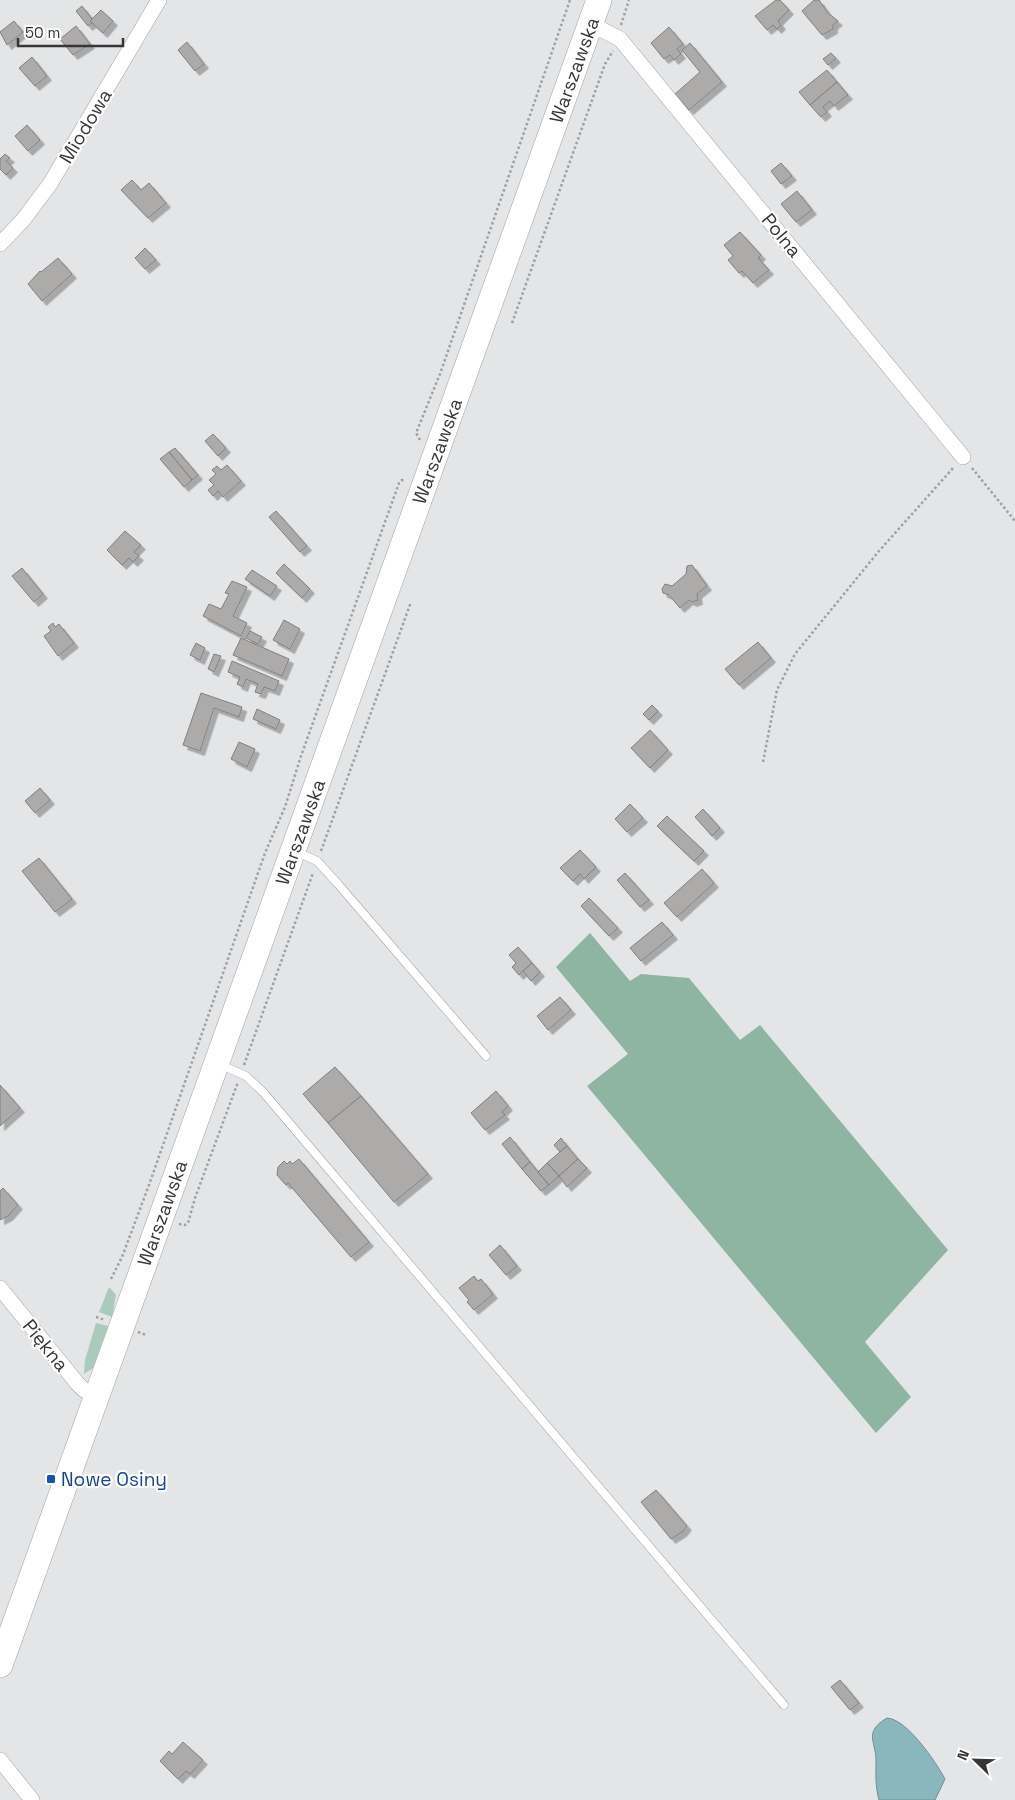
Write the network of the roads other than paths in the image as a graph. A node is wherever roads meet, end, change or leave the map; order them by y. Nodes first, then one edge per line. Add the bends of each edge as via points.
1 (159, 0) edge
2 (596, 6) edge
3 (0, 244) edge
4 (963, 457) road end
5 (293, 851) junction
6 (486, 1056) dead end
7 (216, 1063) junction
8 (0, 1288) edge
9 (97, 1396) junction
10 (0, 1665) edge
11 (784, 1705) dead end
12 (0, 1760) edge
13 (32, 1800) edge

1 - 3 street, Miodowa via 50,184 24,220
2 - 4 street, Polna via 618,38
2 - 5 main road, Warszawska
5 - 6 lane via 317,861
5 - 7 main road, Warszawska
7 - 9 main road, Warszawska
7 - 11 lane via 241,1074 263,1092
8 - 9 street, Piękna via 77,1383
9 - 10 main road, Warszawska
12 - 13 street

